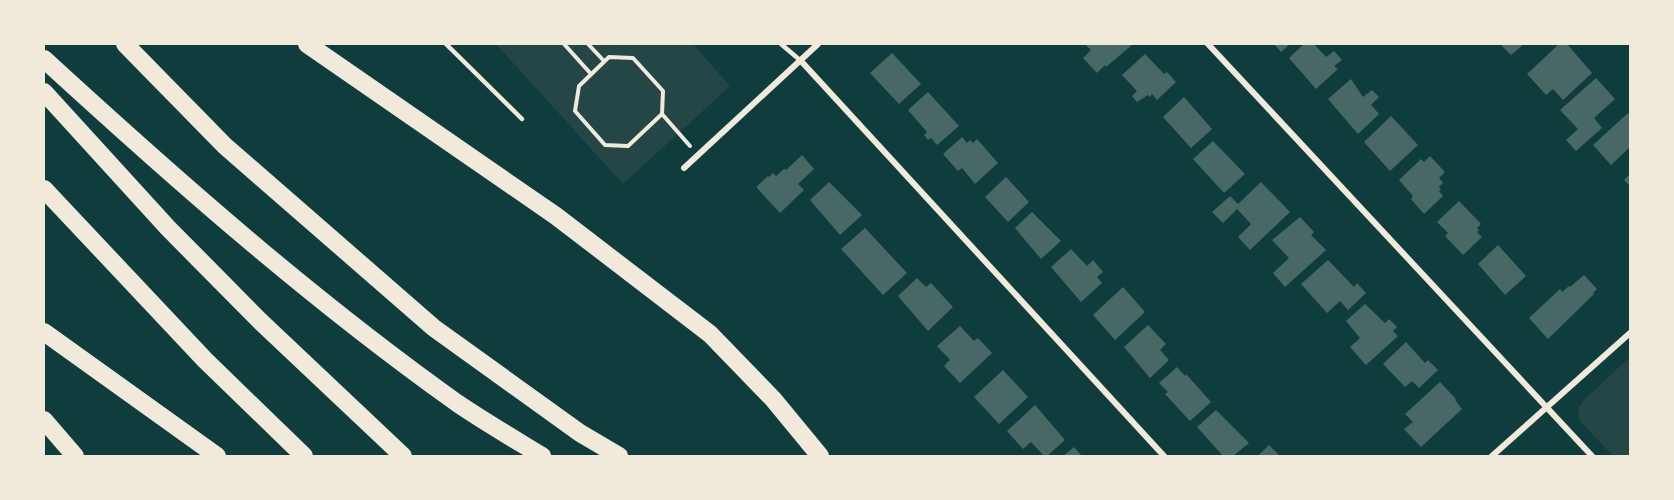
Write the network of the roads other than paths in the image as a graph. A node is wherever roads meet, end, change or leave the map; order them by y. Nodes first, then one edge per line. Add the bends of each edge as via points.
1 (125, 44) edge
2 (307, 44) edge
3 (324, 44) edge
4 (446, 44) edge
5 (782, 44) edge
6 (818, 44) edge
7 (1208, 44) edge
8 (44, 59) edge
9 (801, 61) junction
10 (374, 90) junction
11 (44, 92) edge
12 (522, 118) dead end
13 (684, 168) dead end
14 (44, 189) edge
15 (44, 332) edge
16 (1630, 333) edge
17 (1547, 408) junction
18 (44, 420) edge
19 (75, 456) edge
20 (217, 456) edge
21 (304, 456) edge
22 (403, 456) edge
23 (542, 456) edge
24 (619, 456) edge
25 (820, 456) edge
26 (1164, 456) edge
27 (1492, 456) edge
28 (1592, 456) edge

1 - 24 highway via 225,146 434,328 580,434
2 - 10 highway
3 - 10 highway
4 - 12 lane
5 - 9 lane
6 - 9 street
7 - 17 street
8 - 23 highway via 246,238 348,322 459,404
9 - 13 street
9 - 26 street
10 - 25 highway via 556,216 710,334 773,399
11 - 22 highway via 168,228 300,361
14 - 21 highway via 197,351
15 - 20 highway
16 - 17 street
17 - 27 street
17 - 28 street
18 - 19 highway

